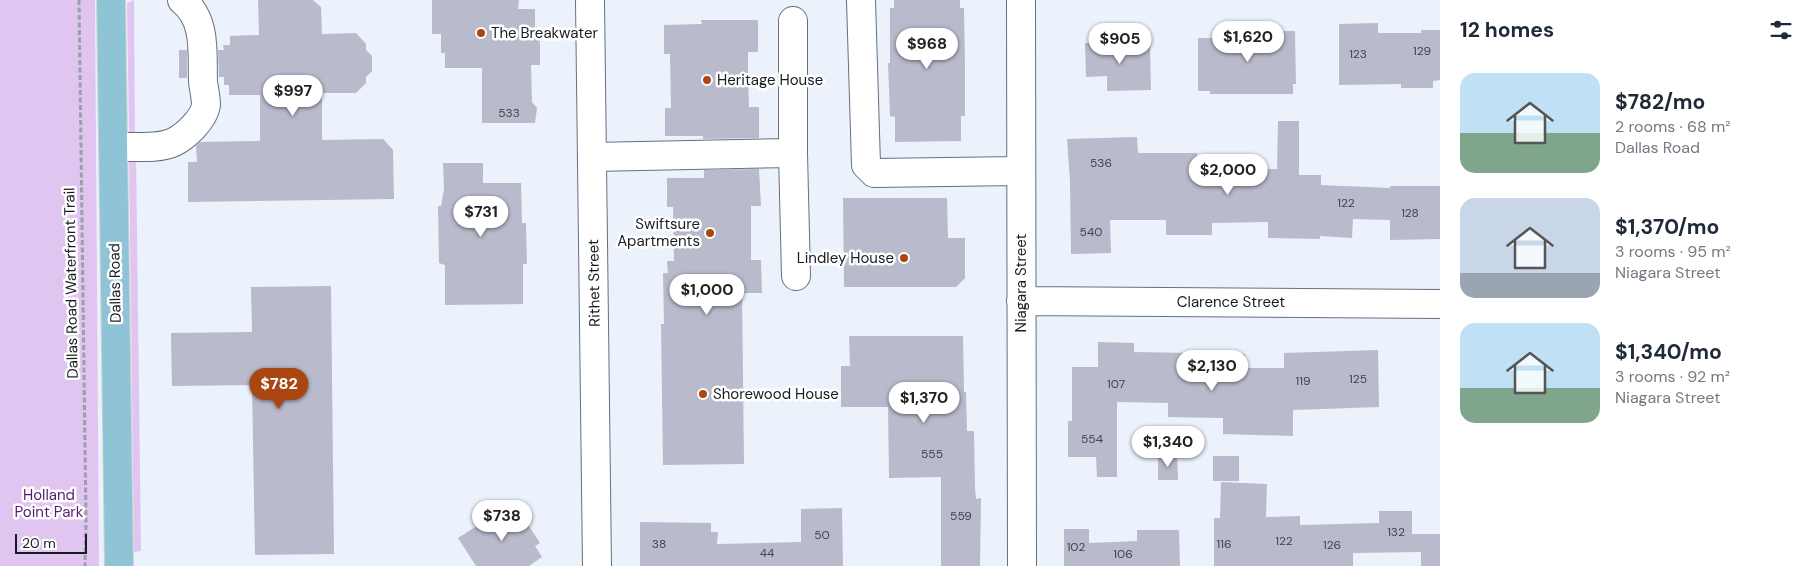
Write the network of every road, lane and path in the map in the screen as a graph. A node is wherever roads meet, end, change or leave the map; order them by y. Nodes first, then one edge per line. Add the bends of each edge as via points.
1 (79, 0) edge
2 (111, 0) edge
3 (182, 0) edge
4 (590, 0) edge
5 (861, 0) edge
6 (1021, 0) edge
7 (792, 21) dead end
8 (113, 147) junction
9 (793, 153) junction
10 (592, 157) junction
11 (1021, 171) junction
12 (796, 276) dead end
13 (1021, 301) junction
14 (1440, 304) edge
15 (85, 566) edge
16 (119, 566) edge
17 (597, 566) edge
18 (1022, 566) edge

1 - 15 path, Dallas Road Waterfront Trail
2 - 8 main road, Dallas Road
3 - 8 street via 196,15 201,31 206,106 199,120 173,143
4 - 10 street, Rithet Street
5 - 11 street via 866,165 869,169 874,173
6 - 11 street, Niagara Street
7 - 9 street
8 - 16 main road, Dallas Road
9 - 10 street
9 - 12 street
10 - 17 street, Rithet Street
11 - 13 street, Niagara Street
13 - 14 street, Clarence Street
13 - 18 street, Niagara Street

